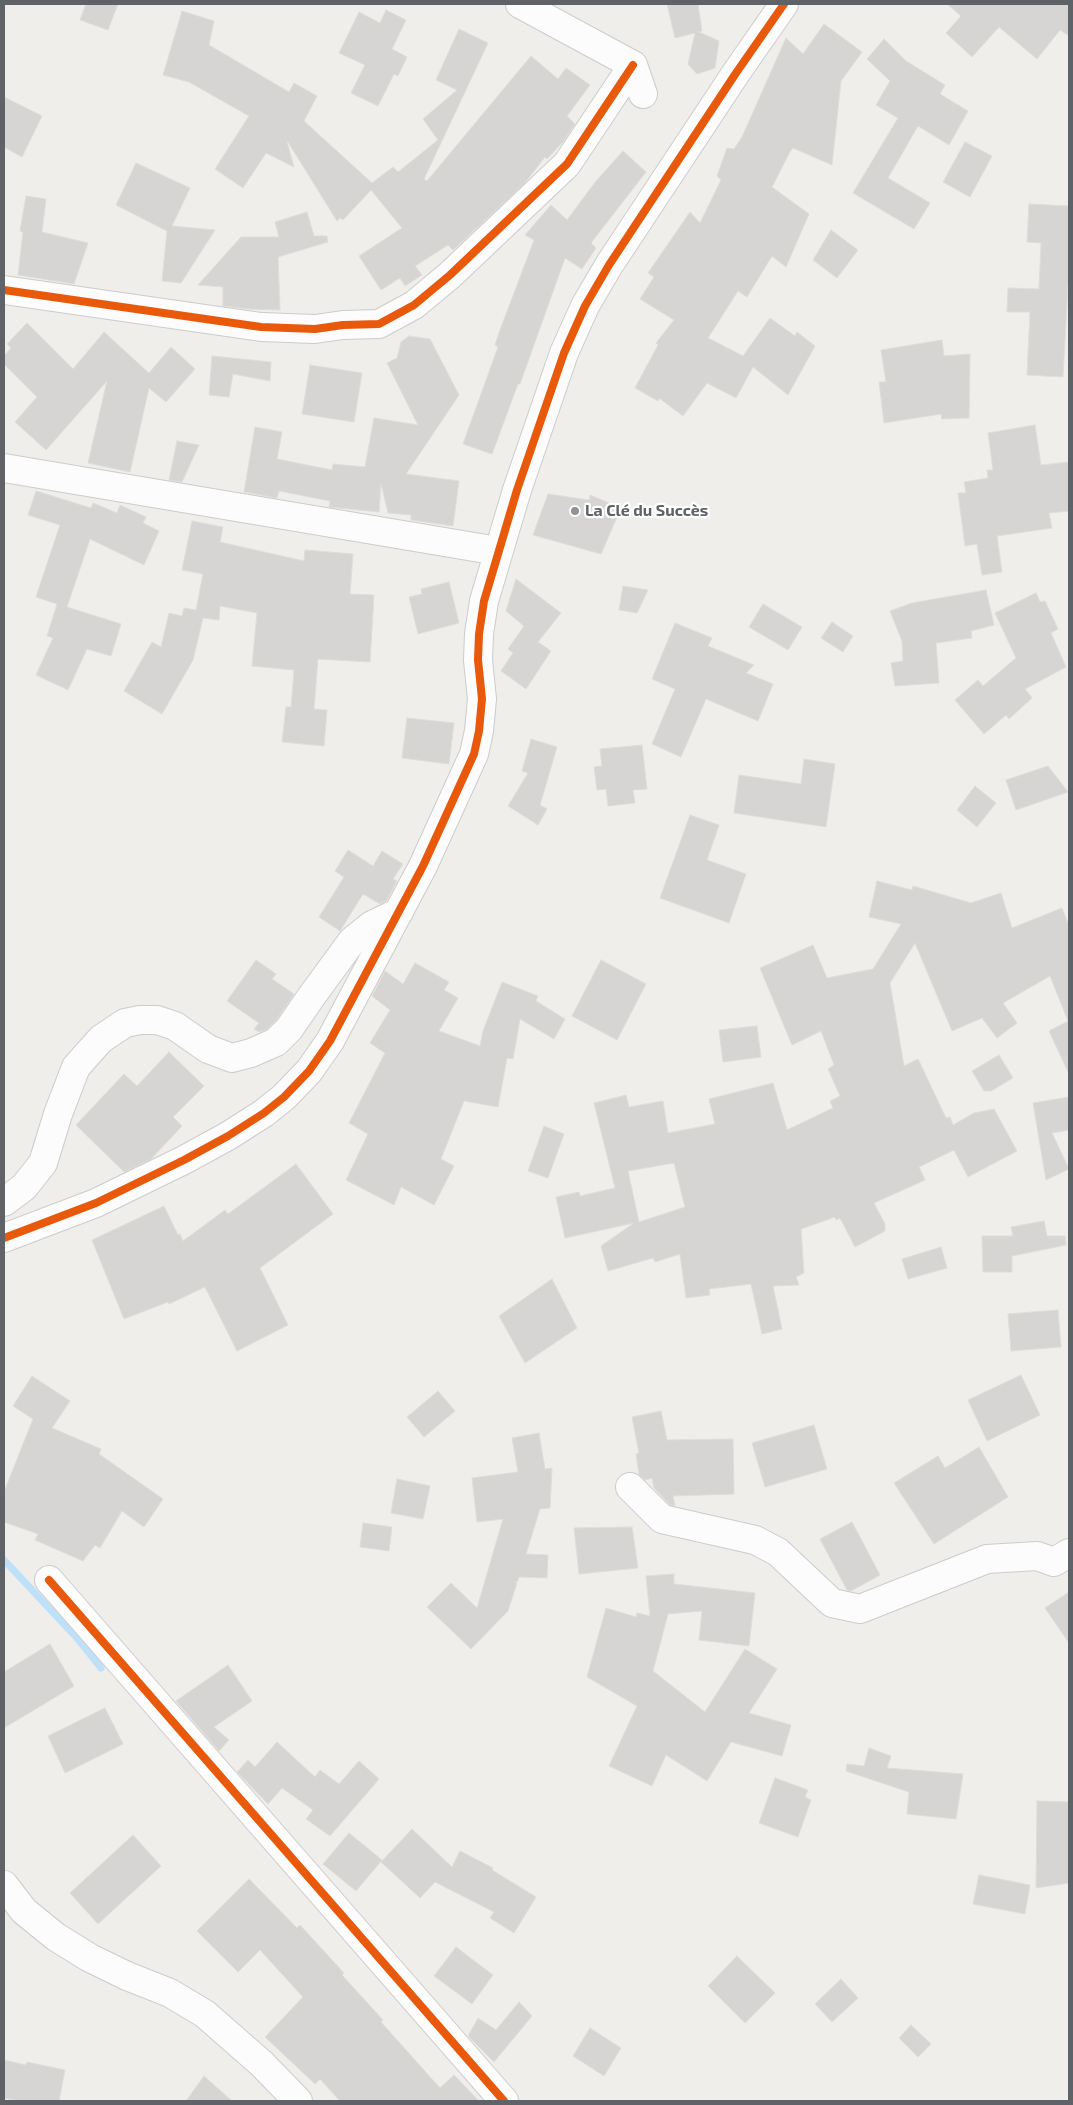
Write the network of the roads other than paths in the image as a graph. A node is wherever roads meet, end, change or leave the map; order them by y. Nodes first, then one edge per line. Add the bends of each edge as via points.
1 (520, 4) edge
2 (784, 4) edge
3 (633, 65) junction
4 (643, 94) dead end
5 (4, 290) edge
6 (4, 468) edge
7 (498, 550) junction
8 (399, 912) junction
9 (4, 1202) edge
10 (4, 1238) edge
11 (630, 1487) dead end
12 (1069, 1553) edge
13 (50, 1580) dead end
14 (4, 1885) edge
15 (298, 2101) edge
16 (504, 2101) edge

1 - 3 street
2 - 7 street via 609,265 585,306 544,407
3 - 4 street
3 - 5 street via 567,164 450,275 414,305 379,324 316,329 261,327
6 - 7 street
7 - 8 street via 478,634 482,700 474,754
8 - 9 street via 372,925 352,941 289,1029 276,1042 251,1053 232,1058 208,1049 175,1026 157,1020 125,1024 100,1038 76,1068 44,1163 24,1187
8 - 10 street via 330,1041 309,1071 284,1097 228,1136 184,1160 96,1203
11 - 12 street via 662,1519 755,1540 778,1552 832,1603 860,1609 987,1560 1037,1556 1054,1562
13 - 16 street
14 - 15 street via 24,1911 56,1937 90,1958 170,1993 205,2014

